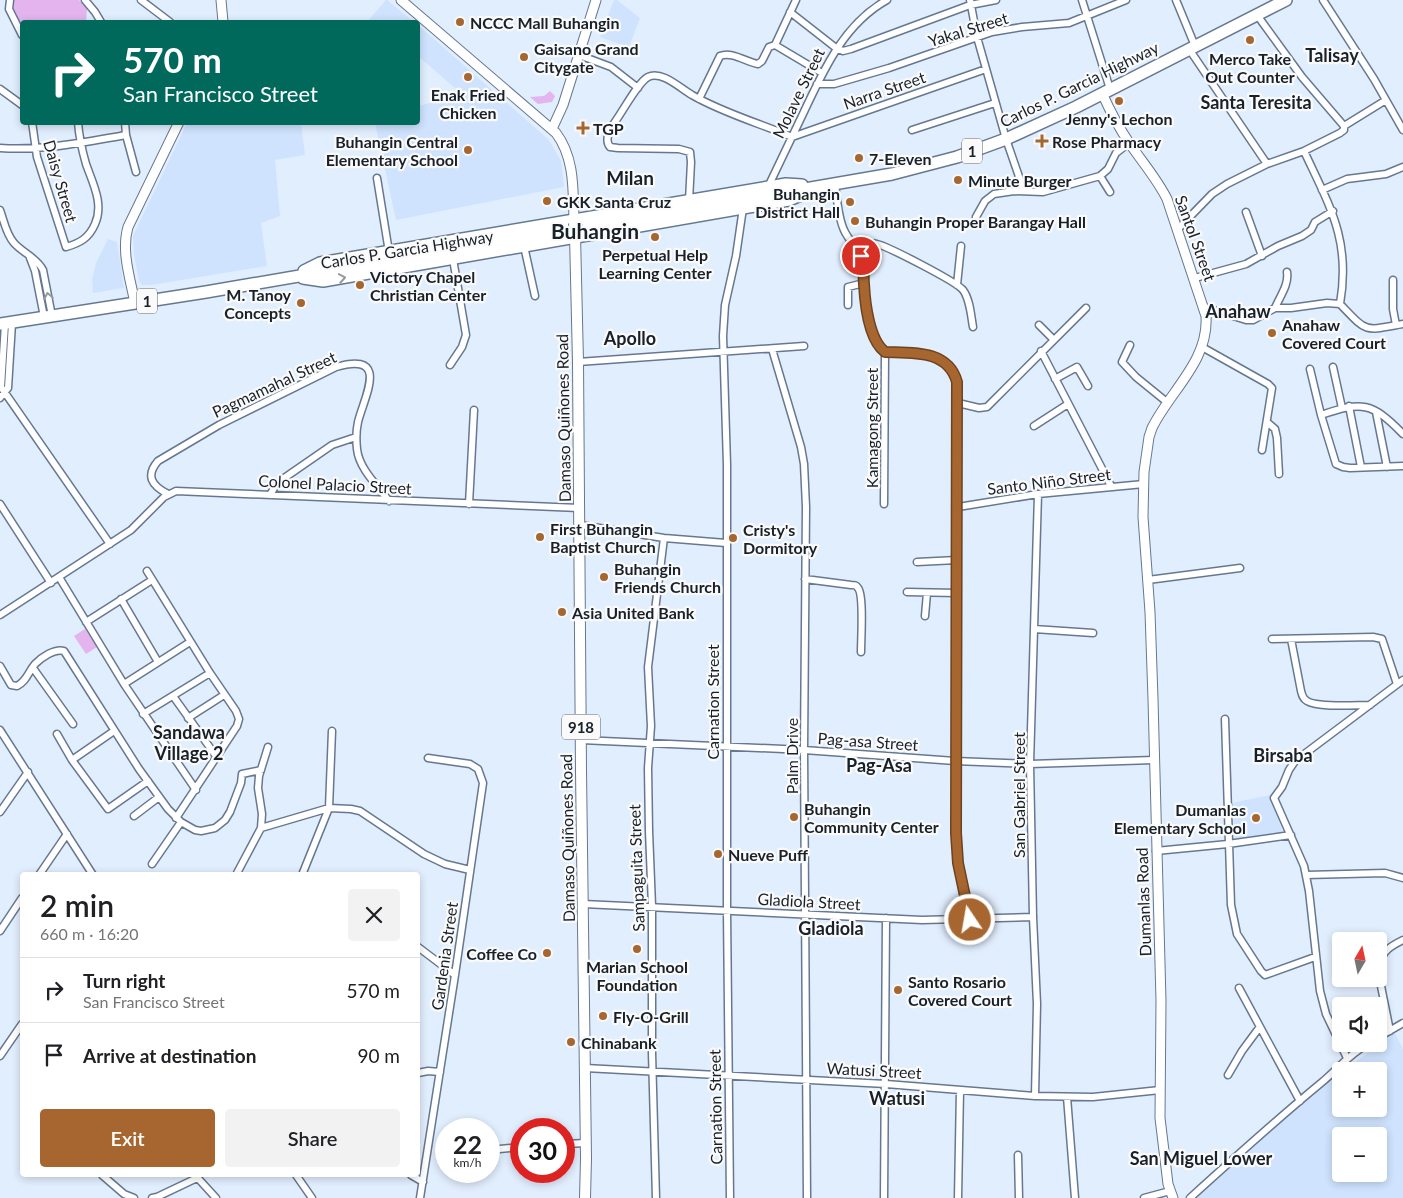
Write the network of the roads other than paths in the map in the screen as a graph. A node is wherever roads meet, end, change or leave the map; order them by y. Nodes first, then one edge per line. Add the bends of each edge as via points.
1 (10, 0) edge
2 (85, 0) edge
3 (141, 0) edge
4 (221, 0) edge
5 (401, 0) edge
6 (596, 0) edge
7 (796, 0) edge
8 (886, 0) edge
9 (996, 0) edge
10 (1082, 0) edge
11 (1126, 0) edge
12 (1176, 0) edge
13 (1286, 0) edge
14 (1323, 0) edge
15 (970, 2) edge
16 (0, 7) edge
17 (9, 8) junction
18 (790, 12) junction
19 (1257, 15) junction
20 (1087, 17) junction
21 (100, 20) edge
22 (167, 20) edge
23 (223, 20) edge
24 (20, 31) edge
25 (977, 37) junction
26 (775, 45) junction
27 (1192, 47) junction
28 (836, 48) junction
29 (578, 55) junction
30 (986, 69) junction
31 (822, 73) junction
32 (817, 84) junction
33 (638, 88) junction
34 (0, 89) edge
35 (1106, 91) junction
36 (699, 99) junction
37 (1386, 100) junction
38 (996, 102) junction
39 (20, 104) edge
40 (32, 125) edge
41 (78, 125) edge
42 (125, 125) edge
43 (178, 125) edge
44 (1344, 126) junction
45 (552, 129) junction
46 (912, 130) dead end
47 (1403, 130) edge
48 (126, 135) junction
49 (792, 136) junction
50 (1006, 139) junction
51 (80, 143) junction
52 (1130, 143) junction
53 (0, 148) edge
54 (35, 149) junction
55 (1304, 151) junction
56 (1267, 164) junction
57 (1403, 167) edge
58 (136, 172) dead end
59 (1100, 176) junction
60 (377, 178) dead end
61 (834, 184) junction
62 (768, 187) junction
63 (819, 187) junction
64 (1322, 190) junction
65 (1024, 191) junction
66 (1110, 192) dead end
67 (689, 200) junction
68 (743, 208) junction
69 (0, 210) edge
70 (1332, 211) junction
71 (1246, 212) dead end
72 (976, 217) dead end
73 (574, 222) junction
74 (588, 226) dead end
75 (1177, 230) junction
76 (561, 231) dead end
77 (575, 236) junction
78 (854, 244) junction
79 (524, 246) junction
80 (961, 246) dead end
81 (389, 252) junction
82 (1262, 256) junction
83 (30, 257) junction
84 (453, 259) junction
85 (1287, 272) dead end
86 (294, 277) junction
87 (1195, 278) junction
88 (1393, 280) dead end
89 (45, 281) junction
90 (37, 282) junction
91 (864, 283) junction
92 (957, 285) junction
93 (535, 296) dead end
94 (135, 303) junction
95 (1340, 304) junction
96 (848, 305) dead end
97 (1204, 307) junction
98 (1086, 308) dead end
99 (1275, 308) junction
100 (48, 317) junction
101 (6, 324) edge
102 (1039, 325) dead end
103 (1400, 325) edge
104 (973, 327) dead end
105 (1053, 339) junction
106 (1130, 345) dead end
107 (804, 346) dead end
108 (1202, 347) junction
109 (772, 348) junction
110 (723, 352) junction
111 (885, 352) junction
112 (1041, 352) junction
113 (578, 362) junction
114 (450, 365) dead end
115 (1333, 367) dead end
116 (1310, 369) dead end
117 (1056, 379) junction
118 (1088, 386) dead end
119 (2, 395) edge
120 (958, 403) junction
121 (1168, 403) junction
122 (1068, 404) junction
123 (1346, 407) junction
124 (474, 410) dead end
125 (1376, 412) junction
126 (1321, 415) junction
127 (1266, 422) junction
128 (1403, 423) edge
129 (1034, 426) dead end
130 (1396, 427) junction
131 (1403, 434) edge
132 (356, 438) junction
133 (1262, 450) dead end
134 (1403, 466) edge
135 (1387, 467) junction
136 (1361, 468) junction
137 (1279, 474) dead end
138 (1144, 484) junction
139 (1111, 486) junction
140 (168, 494) junction
141 (1038, 494) junction
142 (270, 495) junction
143 (389, 501) junction
144 (0, 504) edge
145 (469, 504) junction
146 (884, 504) dead end
147 (958, 507) junction
148 (579, 508) junction
149 (580, 525) junction
150 (664, 538) junction
151 (726, 543) junction
152 (110, 544) junction
153 (957, 560) junction
154 (918, 562) dead end
155 (1240, 568) dead end
156 (146, 570) dead end
157 (59, 577) junction
158 (805, 579) junction
159 (152, 580) junction
160 (1148, 580) junction
161 (51, 582) junction
162 (907, 592) dead end
163 (927, 593) junction
164 (957, 593) junction
165 (121, 599) junction
166 (0, 616) edge
167 (925, 616) dead end
168 (86, 622) junction
169 (1034, 629) junction
170 (1093, 633) dead end
171 (1272, 638) dead end
172 (1291, 639) junction
173 (190, 642) junction
174 (861, 652) dead end
175 (158, 662) junction
176 (0, 666) edge
177 (33, 668) junction
178 (210, 673) junction
179 (1403, 680) edge
180 (124, 684) junction
181 (1396, 684) junction
182 (224, 695) junction
183 (173, 696) junction
184 (1371, 705) junction
185 (144, 714) junction
186 (188, 718) junction
187 (1225, 718) dead end
188 (73, 724) dead end
189 (0, 730) edge
190 (114, 731) junction
191 (332, 732) dead end
192 (57, 734) dead end
193 (581, 740) junction
194 (650, 743) junction
195 (726, 747) junction
196 (268, 748) dead end
197 (804, 750) junction
198 (216, 756) junction
199 (428, 758) dead end
200 (72, 760) junction
201 (1154, 760) junction
202 (955, 761) junction
203 (1030, 764) junction
204 (261, 770) junction
205 (28, 772) junction
206 (148, 781) junction
207 (196, 790) junction
208 (160, 797) junction
209 (329, 808) junction
210 (0, 812) edge
211 (134, 816) dead end
212 (179, 820) junction
213 (261, 828) junction
214 (67, 834) junction
215 (1291, 835) junction
216 (1228, 844) junction
217 (1156, 850) junction
218 (152, 864) dead end
219 (470, 870) junction
220 (41, 872) edge
221 (91, 872) edge
222 (238, 872) edge
223 (303, 872) edge
224 (1306, 874) junction
225 (1403, 878) edge
226 (20, 901) edge
227 (583, 904) junction
228 (652, 906) junction
229 (727, 911) junction
230 (805, 914) junction
231 (1033, 917) junction
232 (886, 918) junction
233 (970, 920) junction
234 (0, 931) edge
235 (1403, 940) edge
236 (420, 949) edge
237 (1388, 949) edge
238 (1315, 957) junction
239 (456, 975) junction
240 (1239, 988) dead end
241 (1381, 988) edge
242 (1403, 1023) edge
243 (20, 1027) edge
244 (1259, 1028) junction
245 (1390, 1031) junction
246 (1387, 1033) edge
247 (1356, 1052) edge
248 (0, 1056) edge
249 (1347, 1058) junction
250 (585, 1068) junction
251 (652, 1071) junction
252 (440, 1072) junction
253 (420, 1073) edge
254 (1228, 1075) dead end
255 (728, 1076) junction
256 (807, 1080) junction
257 (886, 1084) junction
258 (960, 1090) junction
259 (1160, 1090) junction
260 (1035, 1096) junction
261 (1067, 1097) junction
262 (1300, 1101) junction
263 (586, 1142) junction
264 (575, 1143) edge
265 (1018, 1155) dead end
266 (104, 1177) edge
267 (194, 1177) edge
268 (197, 1177) edge
269 (297, 1177) edge
270 (414, 1177) edge
271 (423, 1182) junction
272 (1171, 1194) edge
273 (134, 1198) edge
274 (152, 1198) edge
275 (216, 1198) edge
276 (312, 1198) edge
277 (420, 1198) edge
278 (584, 1198) edge
279 (656, 1198) edge
280 (730, 1198) edge
281 (807, 1198) edge
282 (884, 1198) edge
283 (958, 1198) edge
284 (1019, 1198) edge
285 (1075, 1198) edge
286 (1144, 1198) edge
287 (1190, 1198) edge

1 - 17 street
2 - 21 street
3 - 22 street
4 - 23 main road
5 - 45 main road
6 - 29 main road
7 - 18 street
8 - 28 street, Molave Street via 860,21
9 - 15 street
10 - 20 street
11 - 20 street, Yakal Street
12 - 27 street
13 - 19 highway, Carlos P. Garcia Highway / 1
14 - 37 street
15 - 25 street
15 - 28 street via 851,49 843,51
16 - 17 street
17 - 24 street
18 - 26 street
18 - 28 street
19 - 27 highway, Carlos P. Garcia Highway / 1
19 - 44 street via 1302,77
20 - 25 street, Yakal Street via 1063,24 1006,29
20 - 35 street
25 - 30 street
25 - 32 street, Yakal Street via 870,74 834,84
26 - 31 street
26 - 36 street via 769,47 760,63 755,64 728,54 720,56
27 - 35 highway, Carlos P. Garcia Highway / 1
27 - 56 street
28 - 31 street, Molave Street
29 - 33 street via 611,68
29 - 45 main road
30 - 38 street
30 - 49 street, Narra Street
31 - 32 street, Molave Street
32 - 49 street, Molave Street
33 - 36 street via 646,78 656,75
33 - 67 street via 609,130 608,145 690,152
34 - 39 street
35 - 50 highway, Carlos P. Garcia Highway / 1
35 - 52 main road, Santol Street via 1110,111
36 - 49 street
37 - 44 street
37 - 47 street
38 - 46 street
38 - 50 street
40 - 54 street, Daisy Street
41 - 51 street
42 - 48 street
43 - 94 main road via 126,234 126,255
44 - 55 street via 1340,133
45 - 73 main road via 564,145 570,161
48 - 51 street
48 - 58 street
49 - 62 street, Molave Street
50 - 61 highway, Carlos P. Garcia Highway / 1 via 908,170
50 - 65 street
51 - 54 street
51 - 54 street, Daisy Street via 99,213 93,229 84,240 66,247
52 - 59 street via 1116,153 1108,169
52 - 75 main road, Santol Street via 1159,183
53 - 54 street
55 - 56 street
55 - 64 street
56 - 75 street via 1219,189
57 - 64 street via 1386,174 1347,179
59 - 65 street via 1043,192
59 - 66 street
60 - 81 street
61 - 63 highway, Carlos P. Garcia Highway / 1
61 - 78 street via 842,226
62 - 63 highway, Carlos P. Garcia Highway / 1 via 786,184
62 - 67 highway, Carlos P. Garcia Highway / 1
63 - 68 highway, Carlos P. Garcia Highway / 1 via 789,200
63 - 74 highway, Carlos P. Garcia Highway / 1
64 - 70 street
65 - 72 street via 994,194
67 - 73 highway, Carlos P. Garcia Highway / 1
68 - 77 highway, Carlos P. Garcia Highway / 1
68 - 110 street, Carnation Street via 725,305
69 - 83 street via 10,237
70 - 82 street via 1302,236
70 - 95 street via 1344,262
71 - 82 street
73 - 77 main road, 918, bridge
73 - 81 highway, Carlos P. Garcia Highway / 1
75 - 87 main road, Santol Street
76 - 86 highway, Carlos P. Garcia Highway / 1
77 - 79 highway, Carlos P. Garcia Highway / 1
77 - 113 main road, Damaso Quiñones Road / 918
78 - 91 street via 864,263
78 - 92 street via 882,246
79 - 84 highway, Carlos P. Garcia Highway / 1
79 - 93 street
80 - 92 street
81 - 86 highway, Carlos P. Garcia Highway / 1 via 320,263
82 - 87 street via 1246,264
83 - 89 street via 42,267
83 - 90 street
86 -> 84 highway, Carlos P. Garcia Highway / 1 via 323,281
84 - 114 street via 466,335
85 - 99 street via 1286,284
86 - 94 highway, Carlos P. Garcia Highway / 1
87 - 97 main road, Santol Street
88 - 103 street via 1393,310
89 - 90 street
100 -> 89 street
90 - 100 street
91 - 96 street via 848,287
91 - 111 street via 872,333
92 - 104 street via 964,290
94 - 100 highway, Carlos P. Garcia Highway / 1
95 - 99 street
95 - 103 street via 1364,328 1373,330
97 - 99 street via 1246,320 1253,320
97 - 108 main road, Santol Street via 1207,325
98 - 105 street
100 - 101 highway, Carlos P. Garcia Highway / 1
101 - 119 street via 8,388
102 - 105 street
105 - 112 street
106 - 121 street via 1122,362
107 - 109 street
108 - 121 main road, Santol Street
108 - 127 street via 1270,385 1272,394
109 - 110 street
109 - 158 street, Palm Drive via 804,464
110 - 113 street
110 - 151 street, Carnation Street
111 - 120 street via 929,355 944,362 955,375
111 - 146 street, Kamagong Street
112 - 117 street
112 - 120 street via 987,406 979,408
113 - 148 main road, Damaso Quiñones Road / 918
115 - 123 street
116 - 126 street
117 - 118 street via 1076,366
117 - 122 street
119 - 152 street
120 - 147 street
121 - 138 main road, Santol Street via 1155,420 1149,437
122 - 129 street
122 - 139 street
123 - 125 street via 1365,406
123 - 126 street
123 - 136 street
124 - 145 street
125 - 130 street
125 - 135 street
126 - 136 street via 1336,464
127 - 133 street
127 - 137 street via 1275,429
128 - 130 street
130 - 131 street
132 - 140 street, Pagmamahal Street via 371,379 367,369 349,364 336,367 249,409 158,461 151,477 156,487
132 - 142 street via 332,445 277,483
132 - 143 street, Pagmamahal Street via 364,469
134 - 135 street
135 - 136 street
138 - 139 street, Santo Niño Street
138 - 160 main road, Dumanlas Road
139 - 141 street, Santo Niño Street
140 - 142 street, Colonel Palacio Street via 176,491
140 - 152 street via 138,525
141 - 147 street, Santo Niño Street
141 - 169 street, San Gabriel Street
142 - 143 street, Colonel Palacio Street
143 - 145 street, Colonel Palacio Street
144 - 161 street
145 - 148 street, Colonel Palacio Street
147 - 153 street
148 - 149 main road, Damaso Quiñones Road / 918
149 - 150 street
149 - 193 main road, Damaso Quiñones Road / 918
150 - 151 street
150 - 194 street, Sampaguita Street via 649,655
151 - 195 street, Carnation Street
152 - 157 street
153 - 154 street
153 - 164 street
155 - 160 street
156 - 159 street
157 - 161 street
157 - 168 street
158 - 174 street via 857,586 861,603
158 - 197 street, Palm Drive
159 - 165 street
159 - 173 street
160 - 201 main road, Dumanlas Road
161 - 166 street
162 - 163 street
163 - 164 street
163 - 167 street
164 - 202 street
165 - 168 street
165 - 175 street
168 - 180 street
169 - 170 street
169 - 203 street, San Gabriel Street
171 - 172 street
172 - 181 street via 1373,636 1382,639
172 - 184 street via 1301,691 1307,701
173 - 175 street
173 - 178 street
175 - 180 street
176 - 177 street via 14,686 24,682
177 - 188 street
177 - 190 street via 56,650 64,651
178 - 182 street
178 - 183 street
179 - 181 street
180 - 185 street
181 - 184 street
182 - 186 street
182 - 198 street via 239,719
183 - 185 street
183 - 186 street
184 - 215 street via 1291,766 1274,798
185 - 207 street
186 - 198 street
187 - 216 street
189 - 205 street
190 - 200 street
190 - 206 street
191 - 209 street
192 - 200 street
193 - 194 street, Pag-asa Street
193 - 227 main road, Damaso Quiñones Road / 918
194 - 195 street, Pag-asa Street
194 - 228 street, Sampaguita Street
195 - 197 street, Pag-asa Street
195 - 229 street, Carnation Street
196 - 204 street
197 - 202 street, Pag-asa Street
197 - 230 street, Palm Drive
198 - 207 street
199 - 219 street, Gardenia Street via 470,764 478,769 483,783
200 - 206 street via 108,809
201 - 203 street, Pag-asa Street
201 - 217 main road, Dumanlas Road
202 - 203 street, Pag-asa Street
202 - 233 street via 956,849
203 - 231 street, San Gabriel Street
204 - 212 street via 242,774 230,812 215,828 195,830
204 - 213 street via 258,788
205 - 210 street
205 - 214 street
206 - 208 street
207 - 212 street
208 - 211 street
208 - 212 street
209 - 213 street
209 - 219 street via 360,810 424,854 445,864
209 - 223 street
212 - 218 street
213 - 222 street
214 - 220 street
214 - 221 street
215 - 216 street
215 - 224 street
216 - 217 street
216 - 238 street via 1234,925 1261,971 1268,975
217 - 259 main road, Dumanlas Road
219 - 239 street, Gardenia Street
224 - 225 street via 1384,873
224 - 238 street
226 - 234 street
227 - 228 street, Gladiola Street
227 - 250 main road, Damaso Quiñones Road / 918
228 - 229 street, Gladiola Street
228 - 251 street, Sampaguita Street
229 - 230 street, Gladiola Street
229 - 255 street, Carnation Street
230 - 232 street, Gladiola Street
230 - 256 street, Palm Drive
231 - 233 street, Gladiola Street
231 - 260 street, San Gabriel Street via 1037,1004
232 - 233 street, Gladiola Street
232 - 257 street
235 - 237 street
236 - 239 street
238 - 249 street via 1322,1000
239 - 252 street, Gardenia Street
240 - 244 street
241 - 245 street
242 - 245 street
243 - 248 street
244 - 254 street
244 - 262 street
245 - 246 street
247 - 249 street
249 - 262 street
250 - 251 street, Watusi Street
250 - 263 main road, Damaso Quiñones Road / 918
251 - 255 street, Watusi Street
251 - 279 street, Sampaguita Street
252 - 253 street via 428,1070
252 - 271 street, Gardenia Street
255 - 256 street, Watusi Street
255 - 280 street, Carnation Street
256 - 257 street, Watusi Street
256 - 281 street, Palm Drive
257 - 258 street, Watusi Street
257 - 282 street
258 - 260 street, Watusi Street
258 - 283 street
259 - 261 street, Watusi Street
259 - 272 main road, Dumanlas Road via 1160,1118
260 - 261 street, Watusi Street
261 - 285 street
262 - 287 street
263 - 264 street
263 - 278 main road, Damaso Quiñones Road / 918
265 - 284 street
266 - 273 street via 124,1194
267 - 274 street
268 - 275 street
269 - 276 street
270 - 271 street
271 - 277 street, Gardenia Street
272 - 286 street

